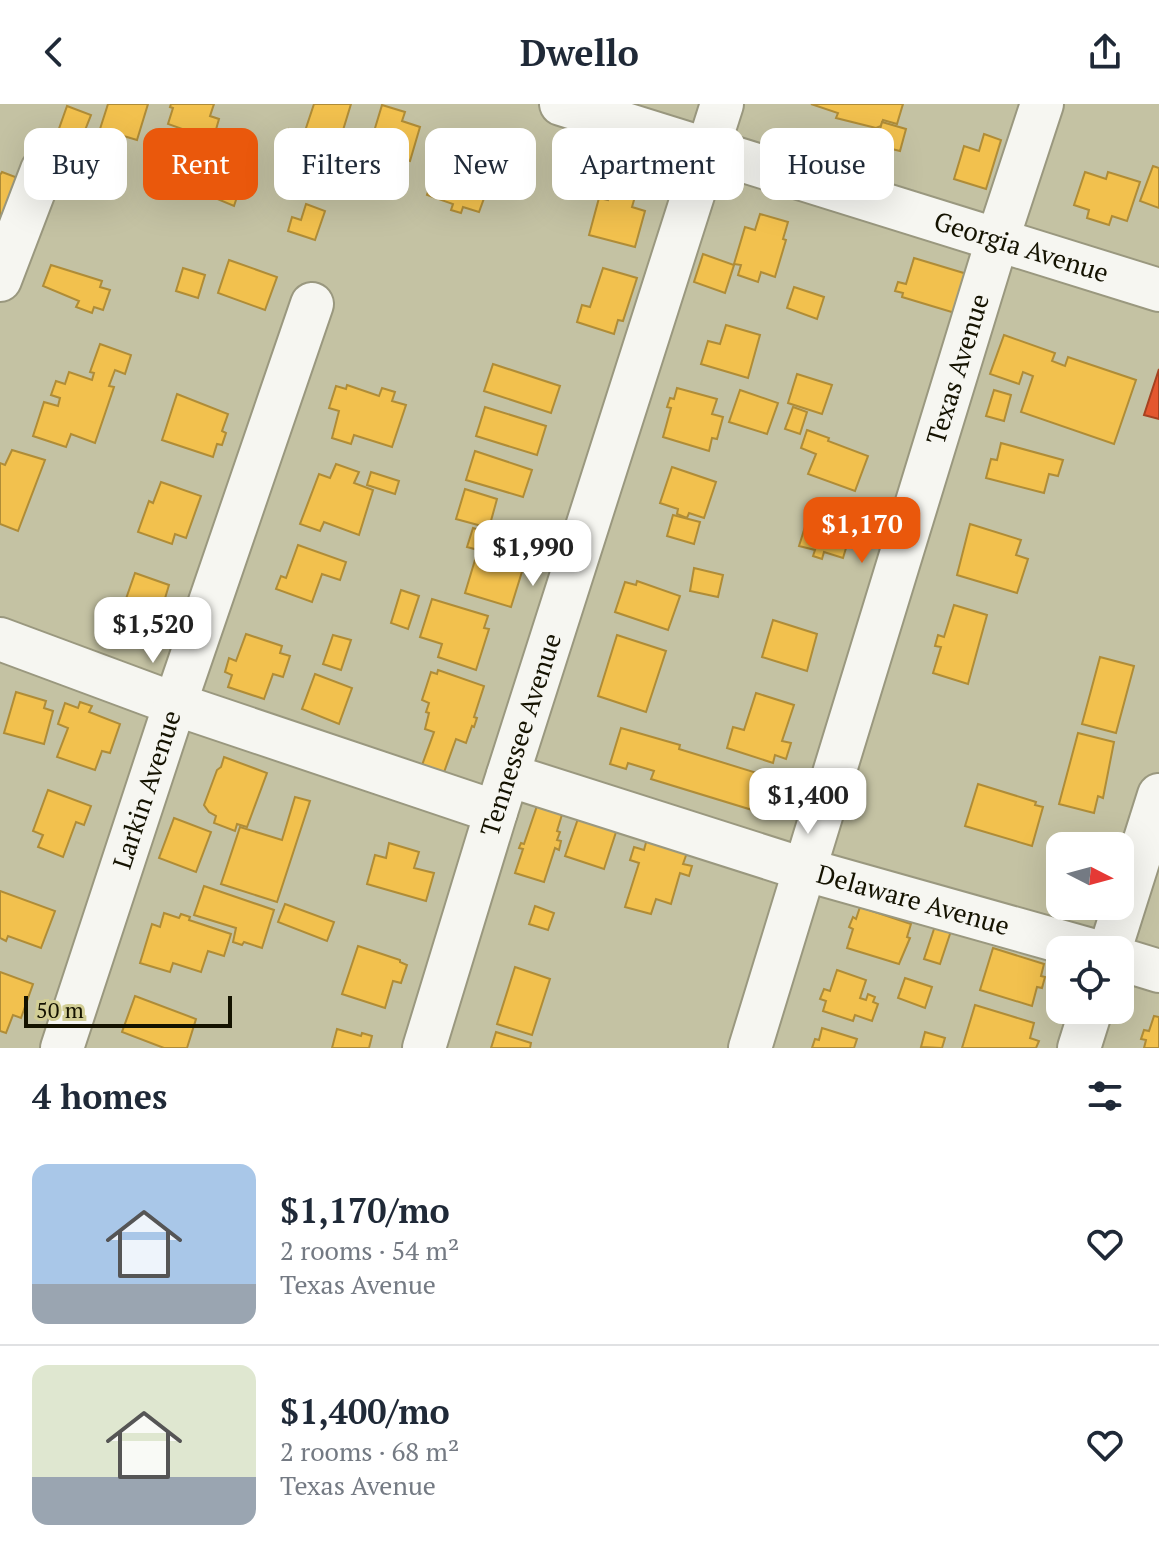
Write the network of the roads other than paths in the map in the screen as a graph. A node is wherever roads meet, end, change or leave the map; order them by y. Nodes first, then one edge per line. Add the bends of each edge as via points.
1 (561, 104) edge
2 (722, 104) edge
3 (1042, 104) edge
4 (639, 128) edge
5 (715, 128) edge
6 (744, 160) edge
7 (31, 200) edge
8 (692, 200) edge
9 (997, 241) junction
10 (0, 280) edge
11 (1159, 290) edge
12 (312, 304) dead end
13 (0, 639) edge
14 (175, 704) junction
15 (502, 794) junction
16 (1159, 795) edge
17 (803, 869) junction
18 (1114, 936) edge
19 (1046, 937) edge
20 (1134, 963) edge
21 (1159, 971) edge
22 (1087, 1024) edge
23 (62, 1048) edge
24 (424, 1048) edge
25 (750, 1048) edge
26 (1079, 1048) edge

1 - 4 street, Georgia Avenue
2 - 5 street, Tennessee Avenue
3 - 9 street, Texas Avenue
6 - 9 street, Georgia Avenue
7 - 10 street
8 - 15 street, Tennessee Avenue
9 - 11 street, Georgia Avenue
9 - 17 street, Texas Avenue
12 - 14 street, Larkin Avenue
13 - 14 street, Delaware Avenue
14 - 15 street, Delaware Avenue
14 - 23 street, Larkin Avenue
15 - 17 street, Delaware Avenue
15 - 24 street, Tennessee Avenue
16 - 18 street
17 - 19 street, Delaware Avenue
17 - 25 street, Texas Avenue
20 - 21 street
22 - 26 street

